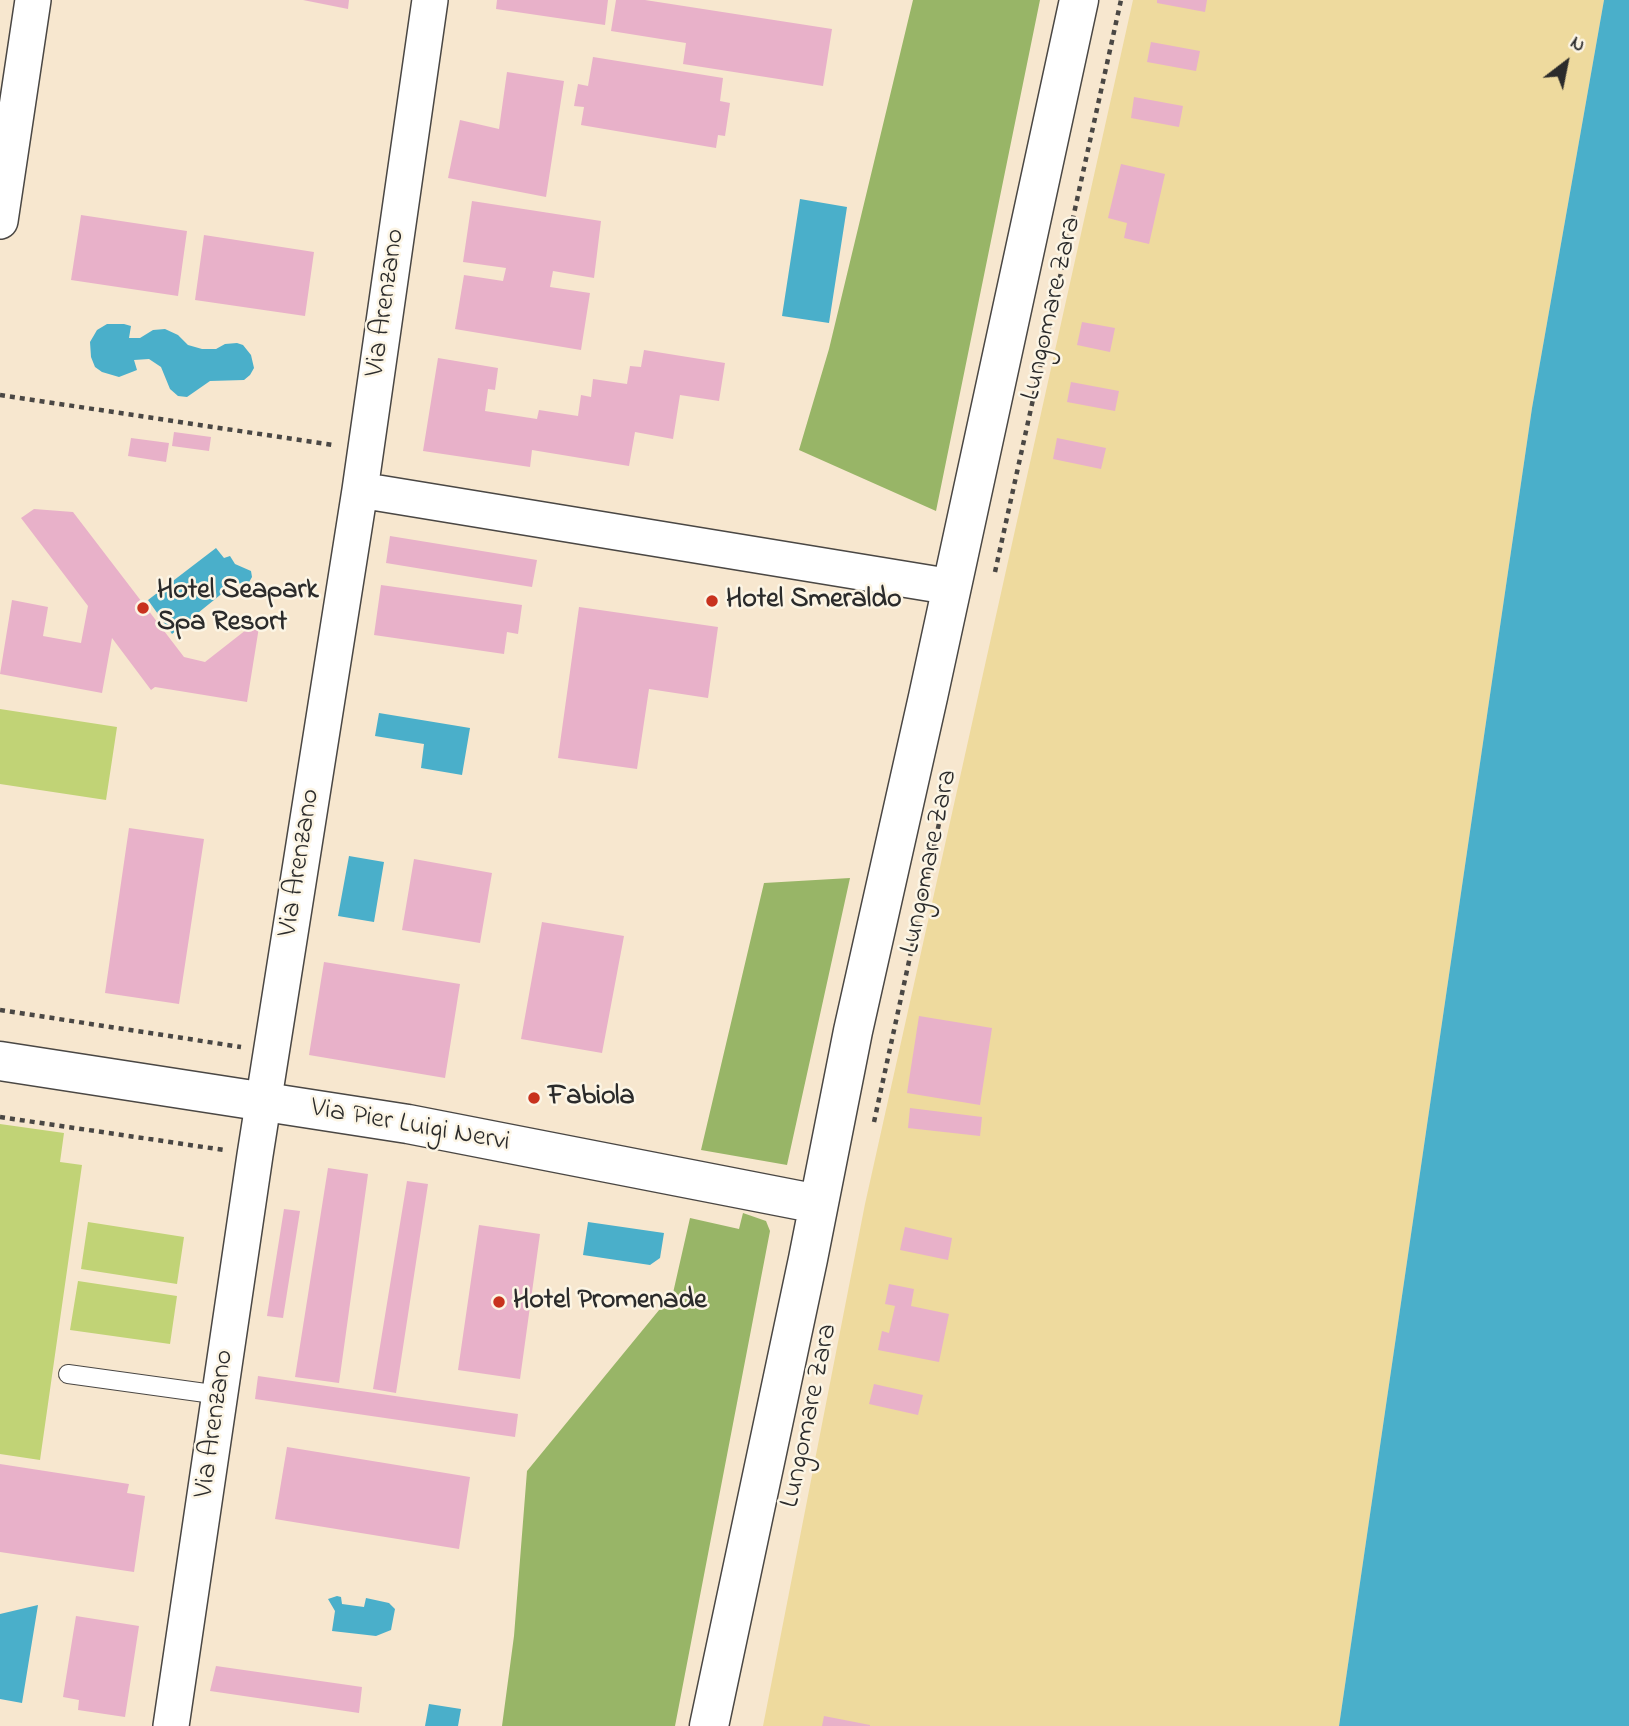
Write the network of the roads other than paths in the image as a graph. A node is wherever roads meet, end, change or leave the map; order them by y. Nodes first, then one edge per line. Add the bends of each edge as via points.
1 (33, 0) edge
2 (430, 0) edge
3 (1079, 0) edge
4 (0, 221) edge
5 (360, 490) junction
6 (951, 587) junction
7 (0, 1061) edge
8 (264, 1103) junction
9 (818, 1204) junction
10 (68, 1374) dead end
11 (220, 1395) junction
12 (171, 1726) edge
13 (709, 1726) edge

1 - 4 street
2 - 5 street, Via Arenzano
3 - 6 street, Lungomare Zara
5 - 6 street
5 - 8 street, Via Arenzano
6 - 9 street, Lungomare Zara
7 - 8 street, Via Pier Luigi Nervi
8 - 9 street, Via Pier Luigi Nervi via 408,1124
8 - 11 street, Via Arenzano
9 - 13 street, Lungomare Zara
10 - 11 lane
11 - 12 street, Via Arenzano

